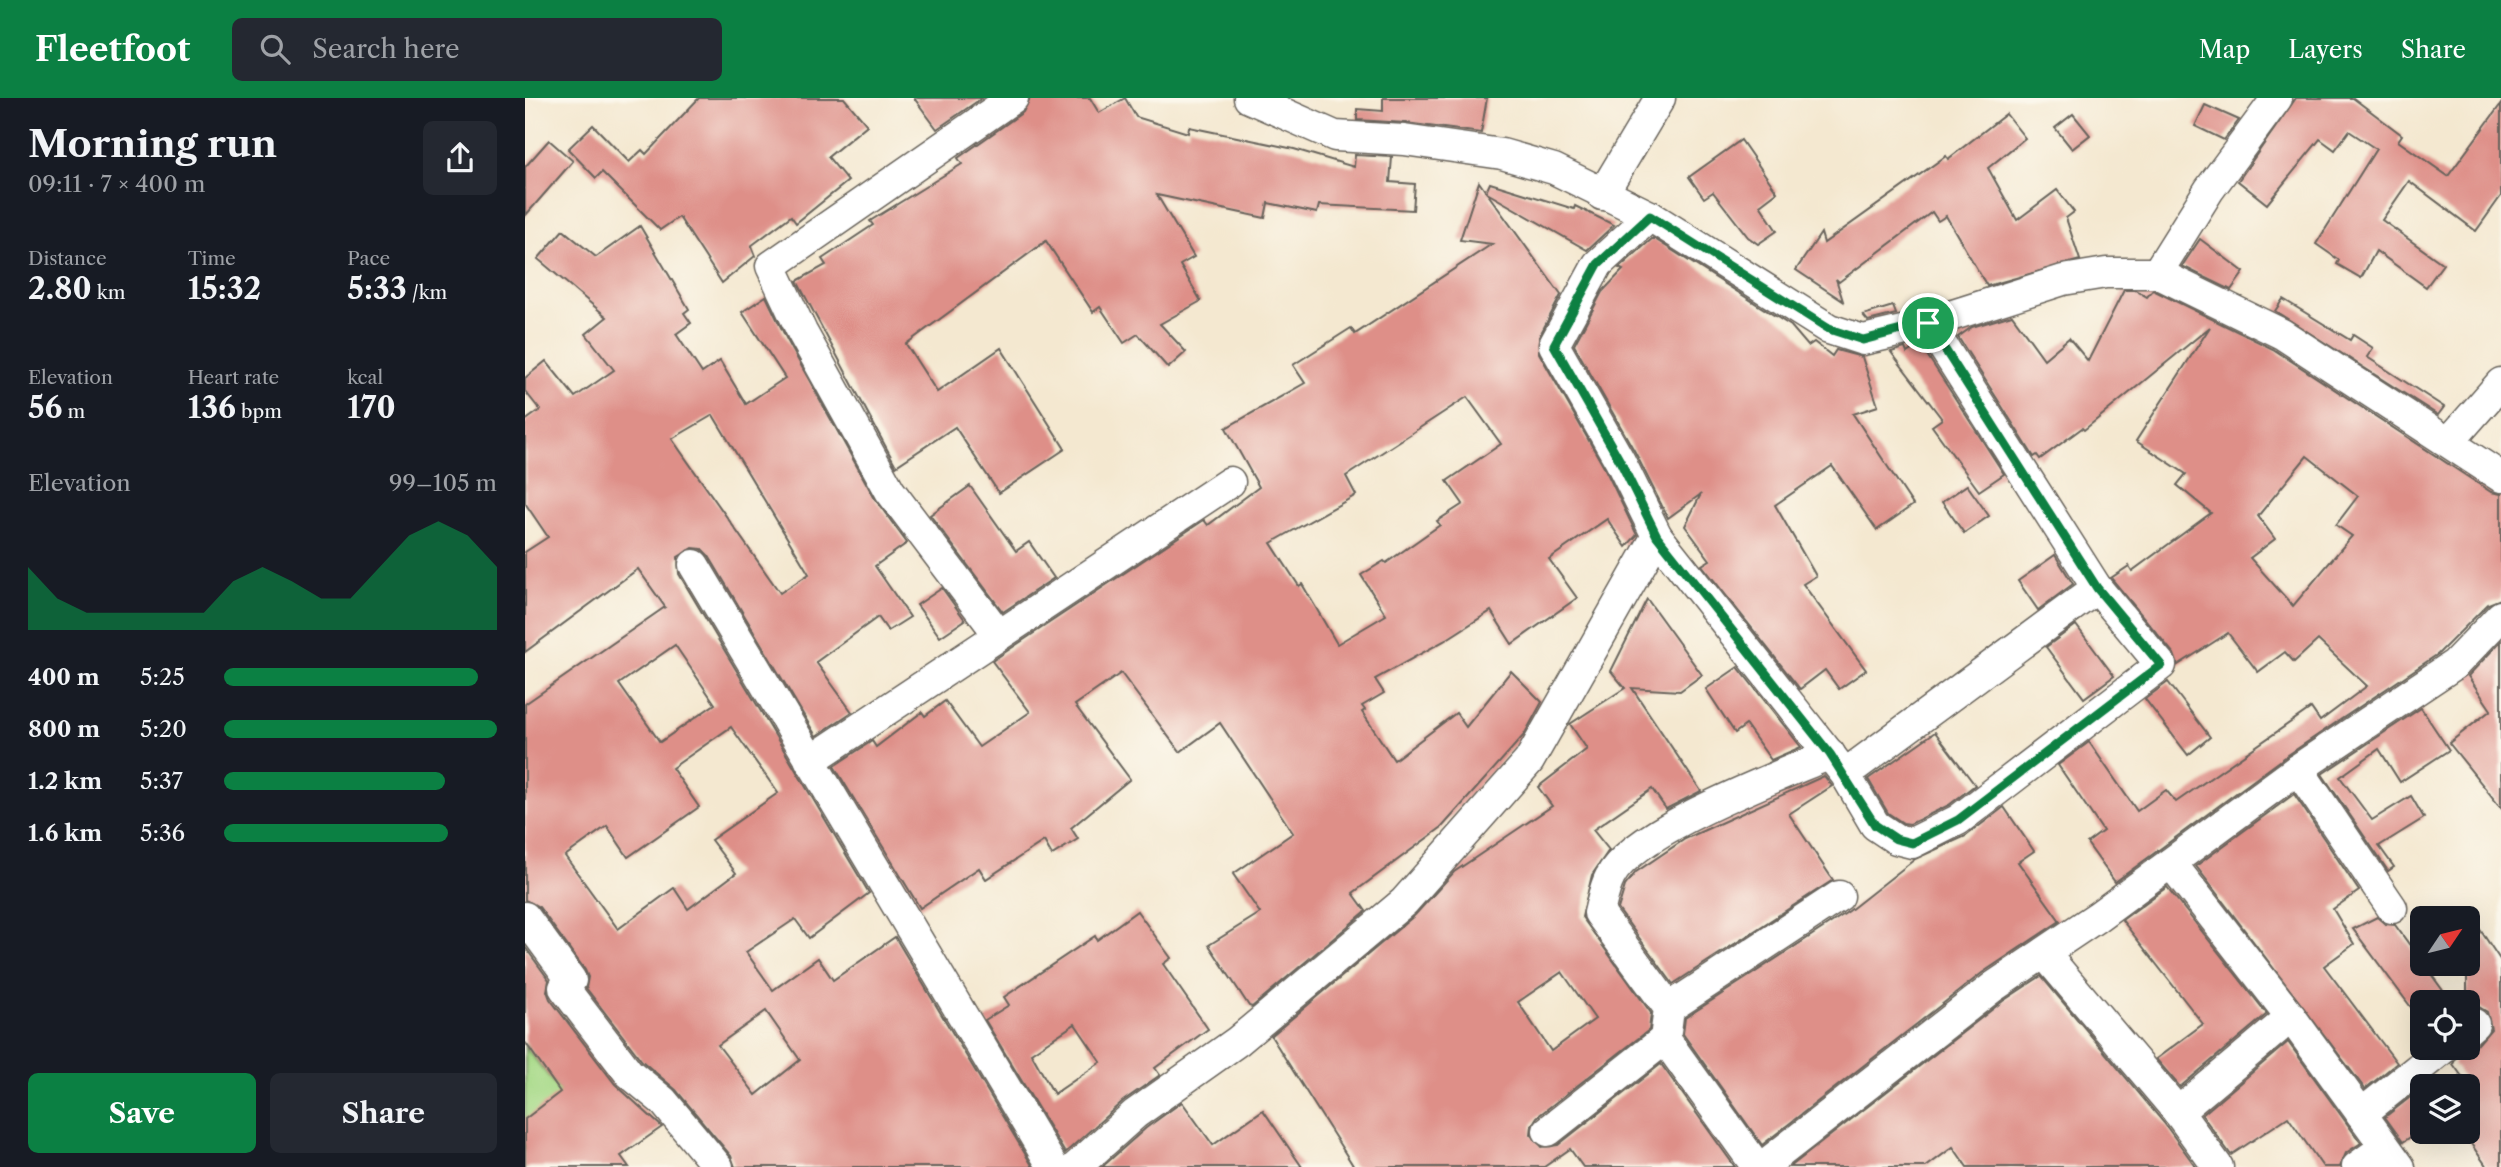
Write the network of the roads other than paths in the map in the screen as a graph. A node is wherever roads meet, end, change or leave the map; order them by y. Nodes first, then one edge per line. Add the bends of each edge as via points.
1 (1013, 98) edge
2 (1249, 98) edge
3 (1660, 98) edge
4 (2277, 98) edge
5 (1602, 195) junction
6 (1650, 216) junction
7 (2157, 273) junction
8 (1928, 323) junction
9 (2501, 383) edge
10 (2449, 442) junction
11 (2501, 477) edge
12 (1230, 482) dead end
13 (1657, 536) junction
14 (694, 565) dead end
15 (2097, 588) junction
16 (2501, 616) edge
17 (999, 635) junction
18 (810, 761) junction
19 (1837, 764) junction
20 (2298, 769) junction
21 (2171, 863) junction
22 (1839, 896) dead end
23 (2392, 908) dead end
24 (525, 917) edge
25 (2044, 953) junction
26 (1669, 1008) junction
27 (2291, 1017) junction
28 (1665, 1038) junction
29 (2429, 1060) edge
30 (2178, 1112) junction
31 (2361, 1114) junction
32 (1548, 1131) dead end
33 (2393, 1157) edge
34 (718, 1167) edge
35 (1053, 1167) edge
36 (1076, 1167) edge
37 (1757, 1167) edge
38 (1762, 1167) edge
39 (2218, 1167) edge
40 (2357, 1167) edge

1 - 17 street via 771,266 890,491
2 - 5 street via 1335,136 1501,154 1554,169
3 - 5 street
4 - 7 street via 2209,190
5 - 6 street
6 - 8 street via 1829,329 1863,340
6 - 13 street via 1598,264 1554,345
7 - 8 street via 2106,273 2063,280
7 - 10 street via 2282,334
8 - 15 street
9 - 10 street
10 - 11 street
12 - 17 street
13 - 19 street
13 - 36 street via 1529,761 1404,902 1238,1041 1135,1114
14 - 18 street
15 - 19 street
15 - 19 street via 2161,665 1958,820 1912,843 1896,839 1875,825
16 - 20 street via 2455,664
17 - 18 street
18 - 35 street
19 - 26 street via 1683,819 1644,842 1610,875 1599,913
20 - 21 street
20 - 23 street
21 - 25 street
21 - 27 street
22 - 26 street
24 - 34 street via 571,980 564,988 629,1073 663,1101
25 - 30 street
25 - 38 street via 1993,987
26 - 28 street
27 - 30 street
27 - 31 street
28 - 32 street
28 - 37 street
29 - 31 street
30 - 39 street
31 - 33 street
33 - 40 street

